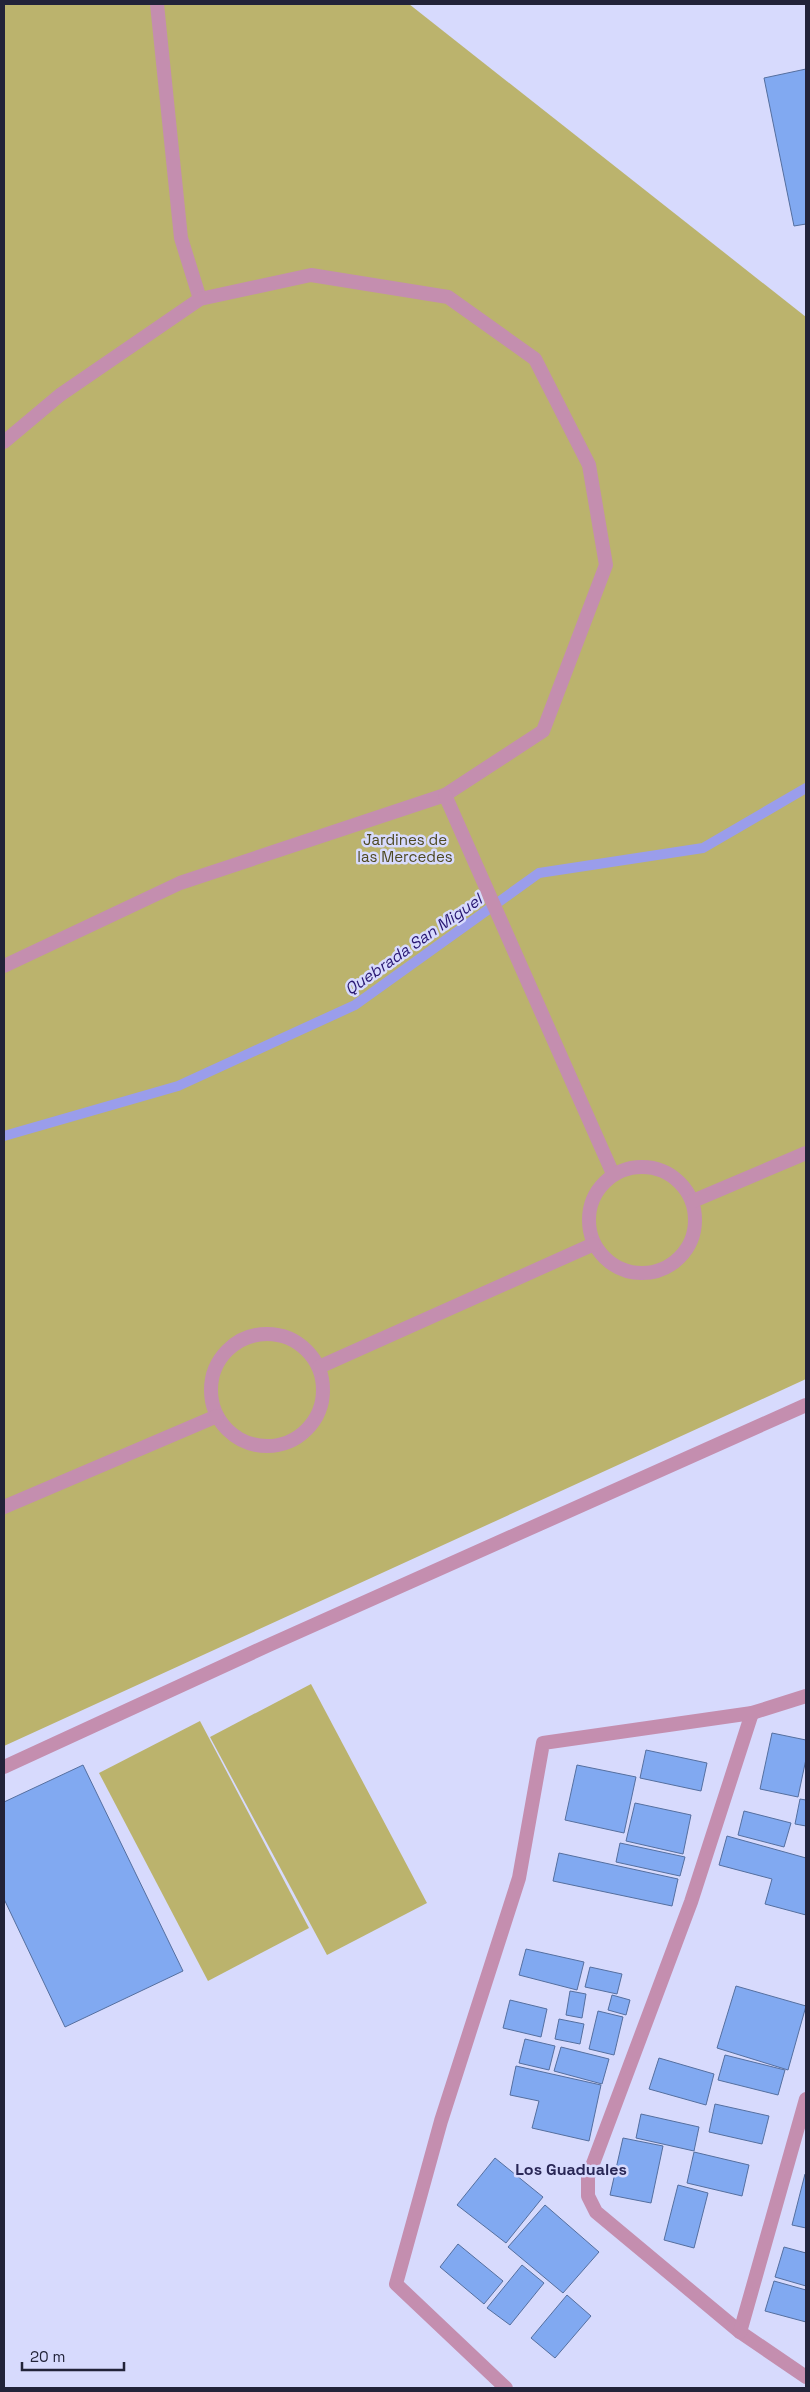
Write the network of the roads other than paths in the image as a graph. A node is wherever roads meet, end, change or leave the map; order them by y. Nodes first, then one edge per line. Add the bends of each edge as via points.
1 (158, 4) edge
2 (200, 299) junction
3 (4, 442) edge
4 (445, 795) junction
5 (4, 966) edge
6 (806, 1153) edge
7 (613, 1174) junction
8 (693, 1201) junction
9 (594, 1244) junction
10 (319, 1367) junction
11 (806, 1405) edge
12 (217, 1416) junction
13 (4, 1507) edge
14 (806, 1696) edge
15 (752, 1713) junction
16 (4, 1767) edge
17 (806, 2100) edge
18 (740, 2332) junction
19 (806, 2377) edge
20 (506, 2388) edge

1 - 2 street via 181,238
2 - 3 street via 60,394
2 - 4 street via 311,275 448,297 535,359 589,465 606,566 543,731
4 - 5 street via 180,883
4 - 7 street
6 - 8 street
7 - 8 street via 633,1167 664,1170 684,1185
7 - 9 street via 595,1194 589,1211
8 - 9 street via 694,1237 678,1261 666,1268 648,1273 629,1272 612,1265
9 - 10 street
10 - 12 street via 324,1397 321,1409 311,1426 296,1439 277,1446 243,1441 228,1431
10 - 12 street via 308,1351 289,1338 270,1334 248,1337 222,1356 213,1374 211,1390
11 - 16 street
12 - 13 street
14 - 15 street
15 - 18 street via 691,1902 588,2177 588,2196 596,2212
15 - 20 street via 543,1743 519,1878 441,2121 396,2284
17 - 18 street
18 - 19 street

